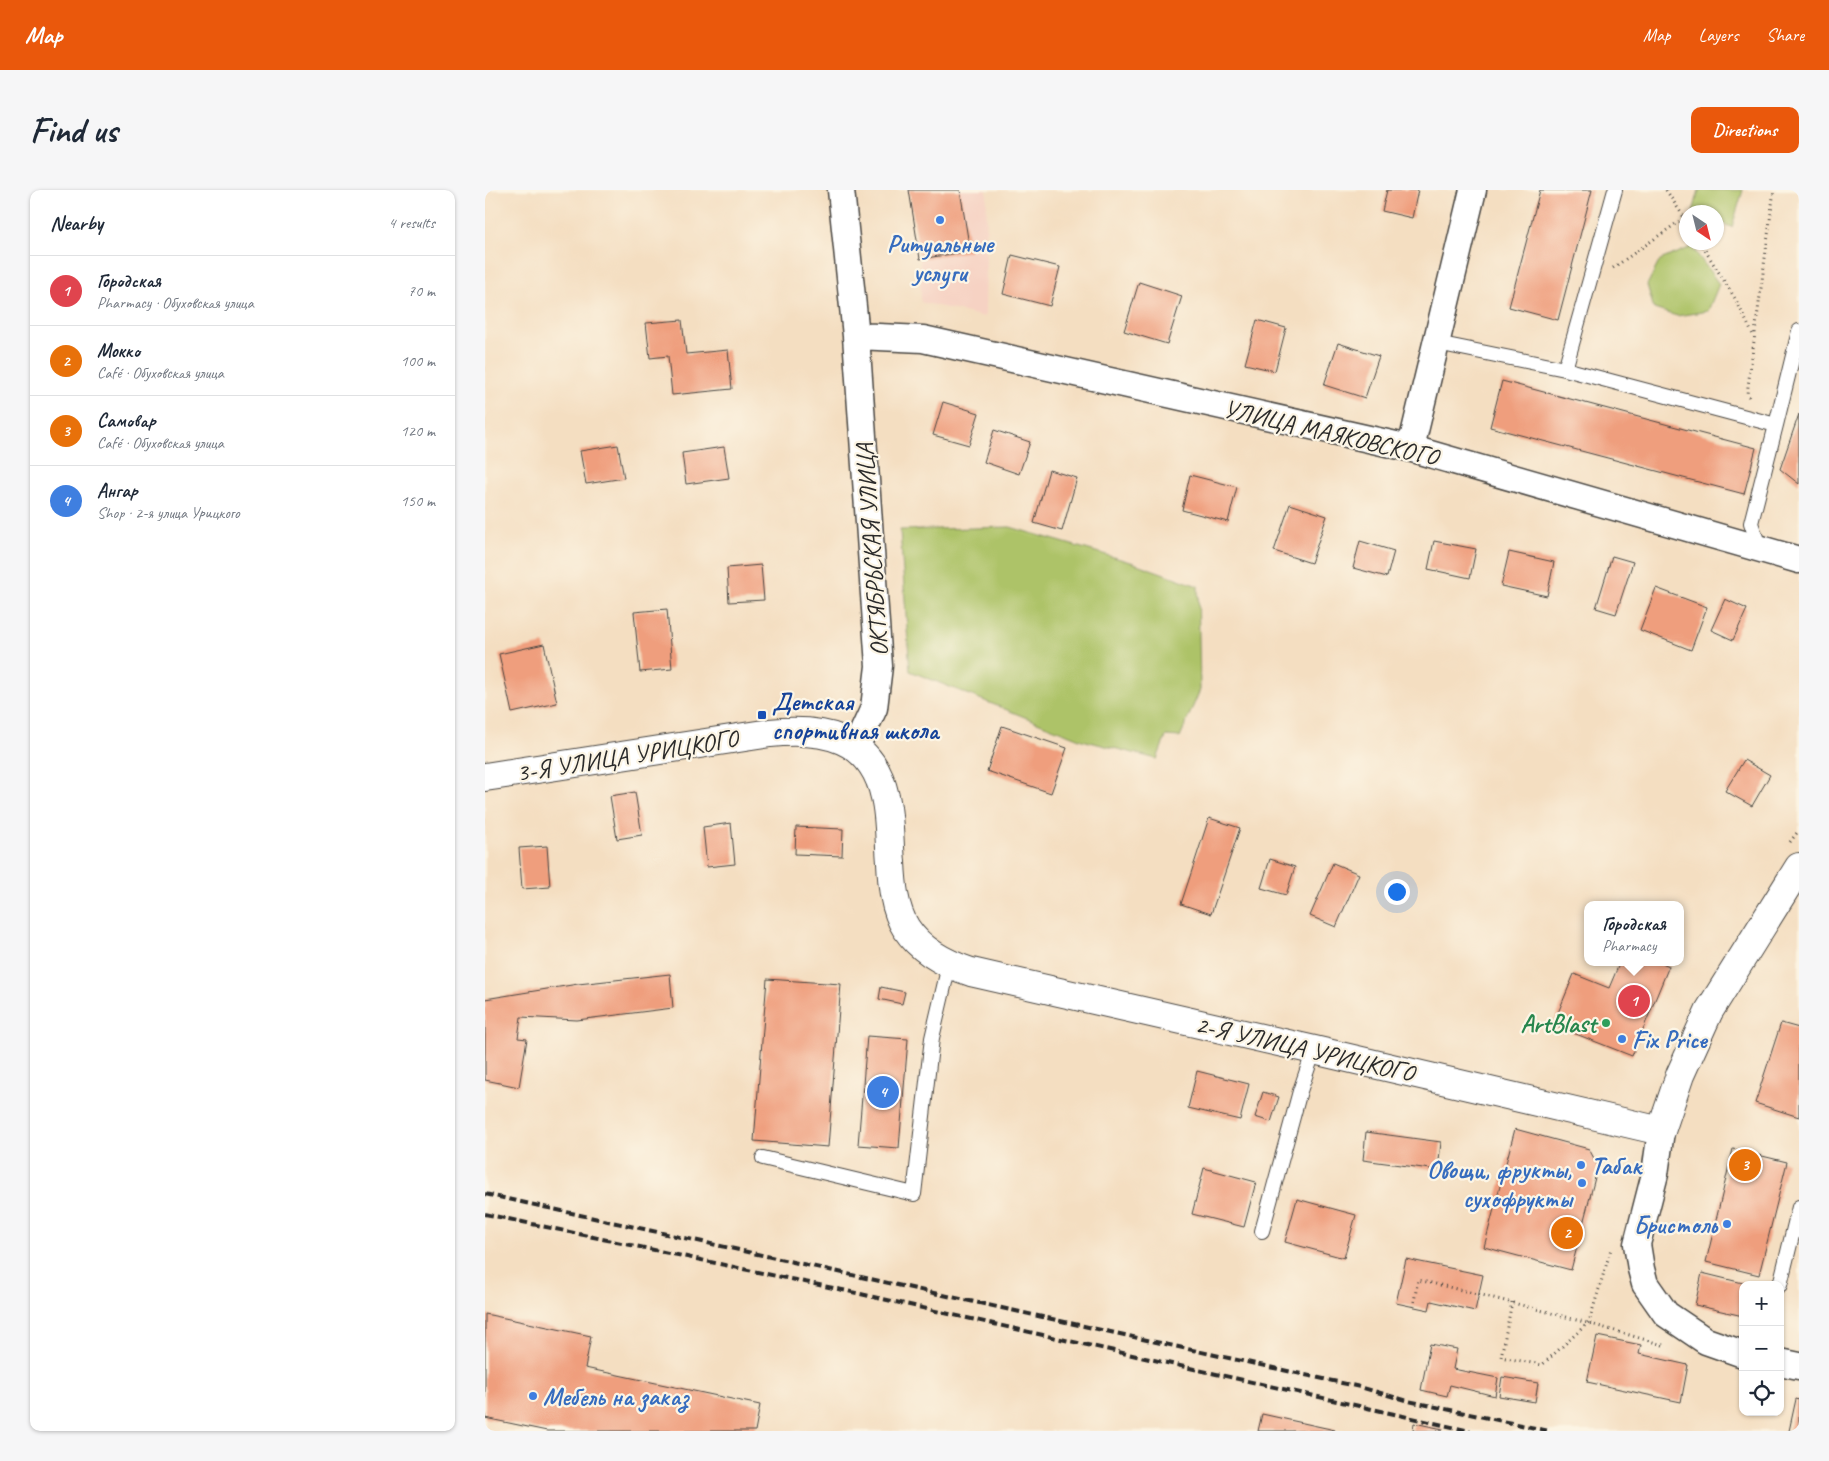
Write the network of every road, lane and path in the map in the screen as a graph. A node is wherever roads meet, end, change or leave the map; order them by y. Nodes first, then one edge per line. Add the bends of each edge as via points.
1 (841, 190) edge
2 (1473, 190) edge
3 (1615, 190) edge
4 (1667, 190) edge
5 (1774, 190) edge
6 (1679, 210) edge
7 (1679, 224) edge
8 (1705, 250) edge
9 (1589, 285) junction
10 (1799, 331) edge
11 (856, 336) junction
12 (1754, 337) junction
13 (1437, 343) junction
14 (1565, 369) junction
15 (1771, 424) junction
16 (1409, 448) junction
17 (1760, 548) junction
18 (1799, 560) edge
19 (856, 747) junction
20 (485, 777) edge
21 (1799, 867) edge
22 (949, 965) junction
23 (1314, 1050) junction
24 (1661, 1132) junction
25 (763, 1158) dead end
26 (1799, 1207) edge
27 (1262, 1231) dead end
28 (1611, 1248) dead end
29 (1781, 1281) edge
30 (1512, 1302) junction
31 (1413, 1307) dead end
32 (1589, 1322) junction
33 (1670, 1348) dead end
34 (1739, 1353) edge
35 (1784, 1363) edge
36 (1799, 1366) edge

1 - 11 street, ОКТЯБРЬСКАЯ УЛИЦА
2 - 13 street
3 - 9 lane
4 - 6 path
5 - 12 path
7 - 9 path
8 - 12 path
9 - 14 lane
10 - 15 lane
11 - 16 street, УЛИЦА МАЯКОВСКОГО via 923,339
11 - 19 street, ОКТЯБРЬСКАЯ УЛИЦА via 879,666 874,708
12 - 15 path via 1747,394
13 - 14 lane
13 - 16 street
14 - 15 lane
15 - 17 lane via 1751,523
16 - 17 street, УЛИЦА МАЯКОВСКОГО
17 - 18 street, УЛИЦА МАЯКОВСКОГО
19 - 20 street, 3-Я УЛИЦА УРИЦКОГО via 838,737 817,732 785,731
19 - 22 street via 879,777 886,798 892,882 905,927 929,952
21 - 24 street via 1709,1012 1680,1075
22 - 23 street, 2-Я УЛИЦА УРИЦКОГО
22 - 25 lane via 932,1038 914,1194
23 - 24 street, 2-Я УЛИЦА УРИЦКОГО
23 - 27 lane
24 - 34 street via 1655,1174 1637,1244 1645,1284 1665,1314 1706,1341
26 - 29 lane
28 - 32 path
30 - 31 path via 1418,1280
30 - 32 path
30 - 32 path via 1501,1357 1542,1365
32 - 33 path
35 - 36 street

